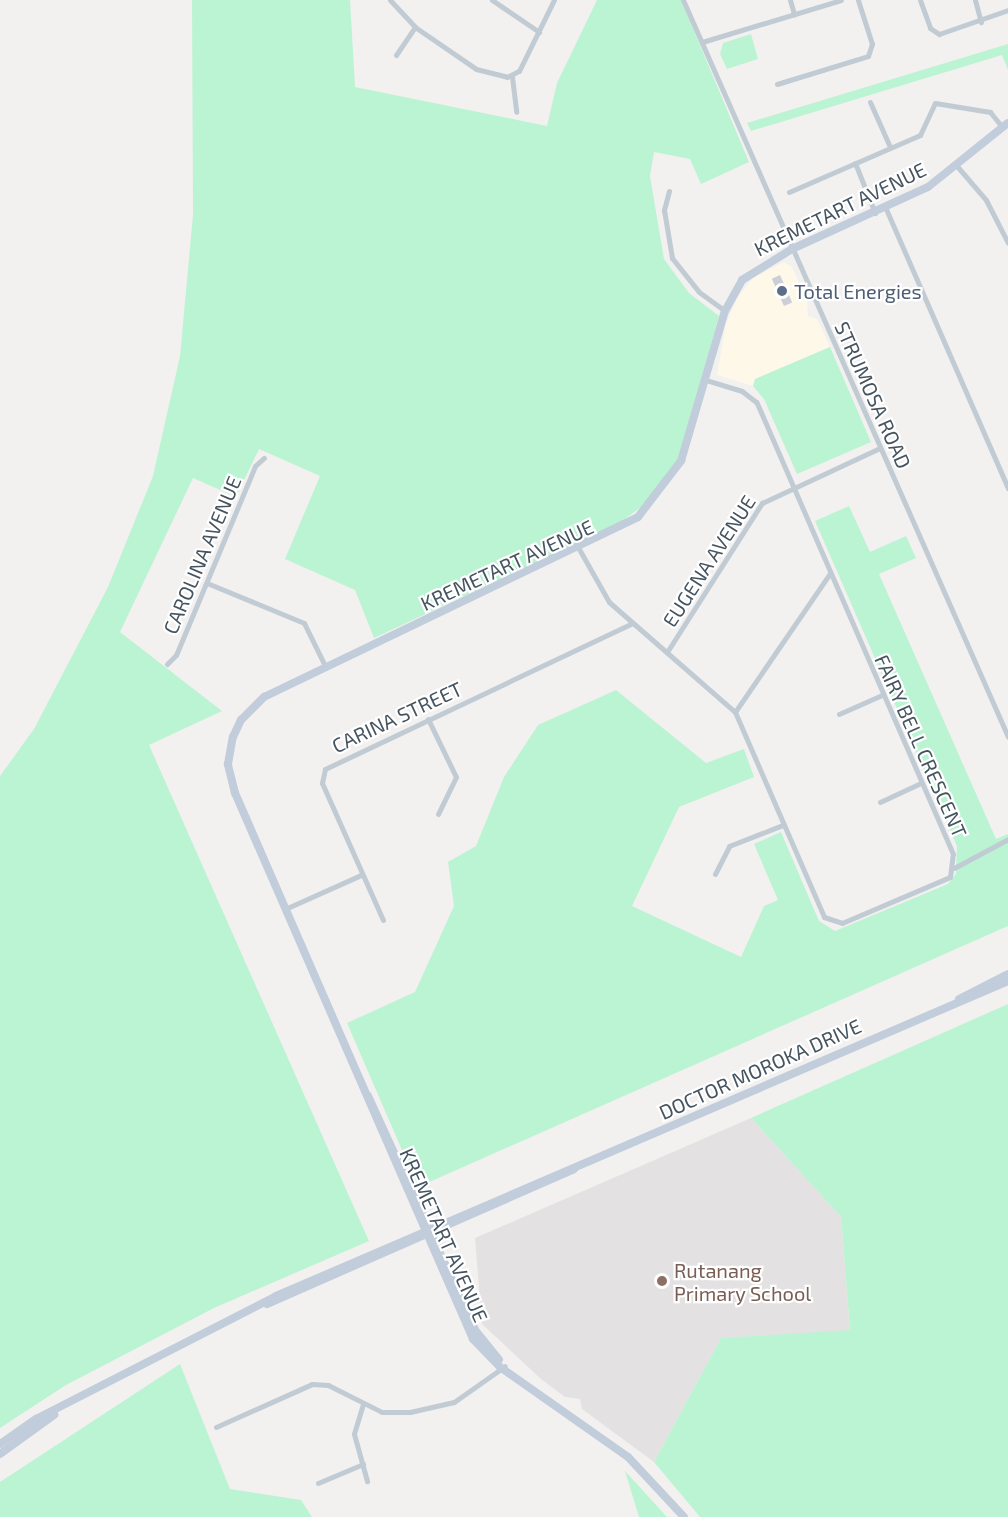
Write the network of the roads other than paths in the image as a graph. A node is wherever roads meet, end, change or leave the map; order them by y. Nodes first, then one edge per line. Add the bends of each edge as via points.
1 (390, 0) edge
2 (492, 0) edge
3 (554, 0) edge
4 (683, 0) edge
5 (790, 0) edge
6 (842, 0) edge
7 (858, 0) edge
8 (920, 0) edge
9 (975, 0) edge
10 (1008, 10) edge
11 (794, 14) junction
12 (981, 22) junction
13 (415, 27) junction
14 (538, 32) junction
15 (702, 42) junction
16 (396, 55) dead end
17 (513, 77) junction
18 (777, 84) dead end
19 (870, 102) dead end
20 (516, 112) dead end
21 (1005, 125) edge
22 (890, 147) junction
23 (855, 163) junction
24 (956, 165) junction
25 (669, 191) dead end
26 (789, 192) dead end
27 (886, 209) junction
28 (875, 213) junction
29 (1005, 229) edge
30 (1008, 243) edge
31 (792, 249) junction
32 (725, 311) junction
33 (705, 380) junction
34 (880, 448) junction
35 (264, 458) dead end
36 (792, 487) junction
37 (1008, 488) edge
38 (579, 549) junction
39 (830, 573) junction
40 (207, 582) junction
41 (632, 623) junction
42 (667, 652) junction
43 (167, 664) dead end
44 (326, 668) junction
45 (882, 695) junction
46 (735, 712) junction
47 (839, 714) dead end
48 (428, 719) junction
49 (1008, 737) edge
50 (921, 783) junction
51 (880, 802) dead end
52 (438, 813) dead end
53 (783, 825) junction
54 (1008, 839) edge
55 (954, 868) junction
56 (361, 874) junction
57 (716, 874) dead end
58 (285, 909) junction
59 (382, 920) dead end
60 (1008, 974) edge
61 (1008, 981) edge
62 (958, 1000) junction
63 (428, 1232) junction
64 (504, 1368) junction
65 (67, 1404) junction
66 (363, 1404) junction
67 (216, 1427) dead end
68 (0, 1444) edge
69 (0, 1454) edge
70 (363, 1464) junction
71 (367, 1481) dead end
72 (318, 1483) dead end
73 (684, 1517) edge

1 - 13 street
2 - 14 street
3 - 14 street
4 - 15 street, STRUMOSA ROAD
5 - 11 street
6 - 11 street
7 - 18 street via 872,44 868,56
8 - 12 street via 936,33
9 - 12 street
10 - 12 street
11 - 15 street
13 - 16 street
13 - 17 street via 482,72
14 - 17 street
15 - 31 street, STRUMOSA ROAD
17 - 20 street
19 - 22 street
21 - 22 street via 990,112 938,102 931,107 923,133
21 - 24 street, KREMETART AVENUE
22 - 23 street
23 - 26 street
23 - 28 street
24 - 27 street, KREMETART AVENUE via 928,187
24 - 29 street
25 - 32 street via 664,210 672,258 699,292
27 - 28 street, KREMETART AVENUE
27 - 37 street
28 - 31 street, KREMETART AVENUE
29 - 30 street
31 - 32 street, KREMETART AVENUE via 742,280
31 - 34 street, STRUMOSA ROAD
32 - 33 street, KREMETART AVENUE
33 - 36 street, FAIRY BELL CRESCENT via 742,391 756,402
33 - 38 street, KREMETART AVENUE via 681,462 664,489 638,517
34 - 36 street, EUGENA AVENUE
34 - 49 street, STRUMOSA ROAD
35 - 40 street, CAROLINA AVENUE via 255,466
36 - 39 street, FAIRY BELL CRESCENT
36 - 42 street, EUGENA AVENUE via 758,508
38 - 41 street, FAIRY BELL CRESCENT via 601,592
38 - 44 street, KREMETART AVENUE
39 - 45 street, FAIRY BELL CRESCENT
39 - 46 street
40 - 43 street, CAROLINA AVENUE via 176,655
40 - 44 street via 304,623
41 - 42 street, FAIRY BELL CRESCENT
41 - 48 street, CARINA STREET
42 - 46 street, FAIRY BELL CRESCENT
44 - 58 street, KREMETART AVENUE via 256,704 237,728 230,754 235,793
45 - 47 street
45 - 50 street, FAIRY BELL CRESCENT
46 - 53 street, FAIRY BELL CRESCENT
48 - 52 street via 456,777
48 - 56 street, CARINA STREET via 327,767 322,774
50 - 51 street
50 - 55 street, FAIRY BELL CRESCENT via 953,854
53 - 55 street, FAIRY BELL CRESCENT via 820,911 836,923 938,884
53 - 57 street via 729,846
54 - 55 street
56 - 58 street
56 - 59 street, CARINA STREET
58 - 63 street, KREMETART AVENUE
60 - 62 street, DOCTOR MOROKA DRIVE
61 - 62 street, DOCTOR MOROKA DRIVE
62 - 63 street, DOCTOR MOROKA DRIVE
63 - 64 street, KREMETART AVENUE via 478,1337
63 - 65 street, DOCTOR MOROKA DRIVE via 190,1337
64 - 66 street via 446,1404 394,1413
64 - 73 street, KREMETART AVENUE via 628,1457
65 - 68 street, DOCTOR MOROKA DRIVE
65 - 69 street, DOCTOR MOROKA DRIVE
66 - 67 street via 328,1385 312,1384
66 - 70 street via 354,1426
70 - 71 street
70 - 72 street

